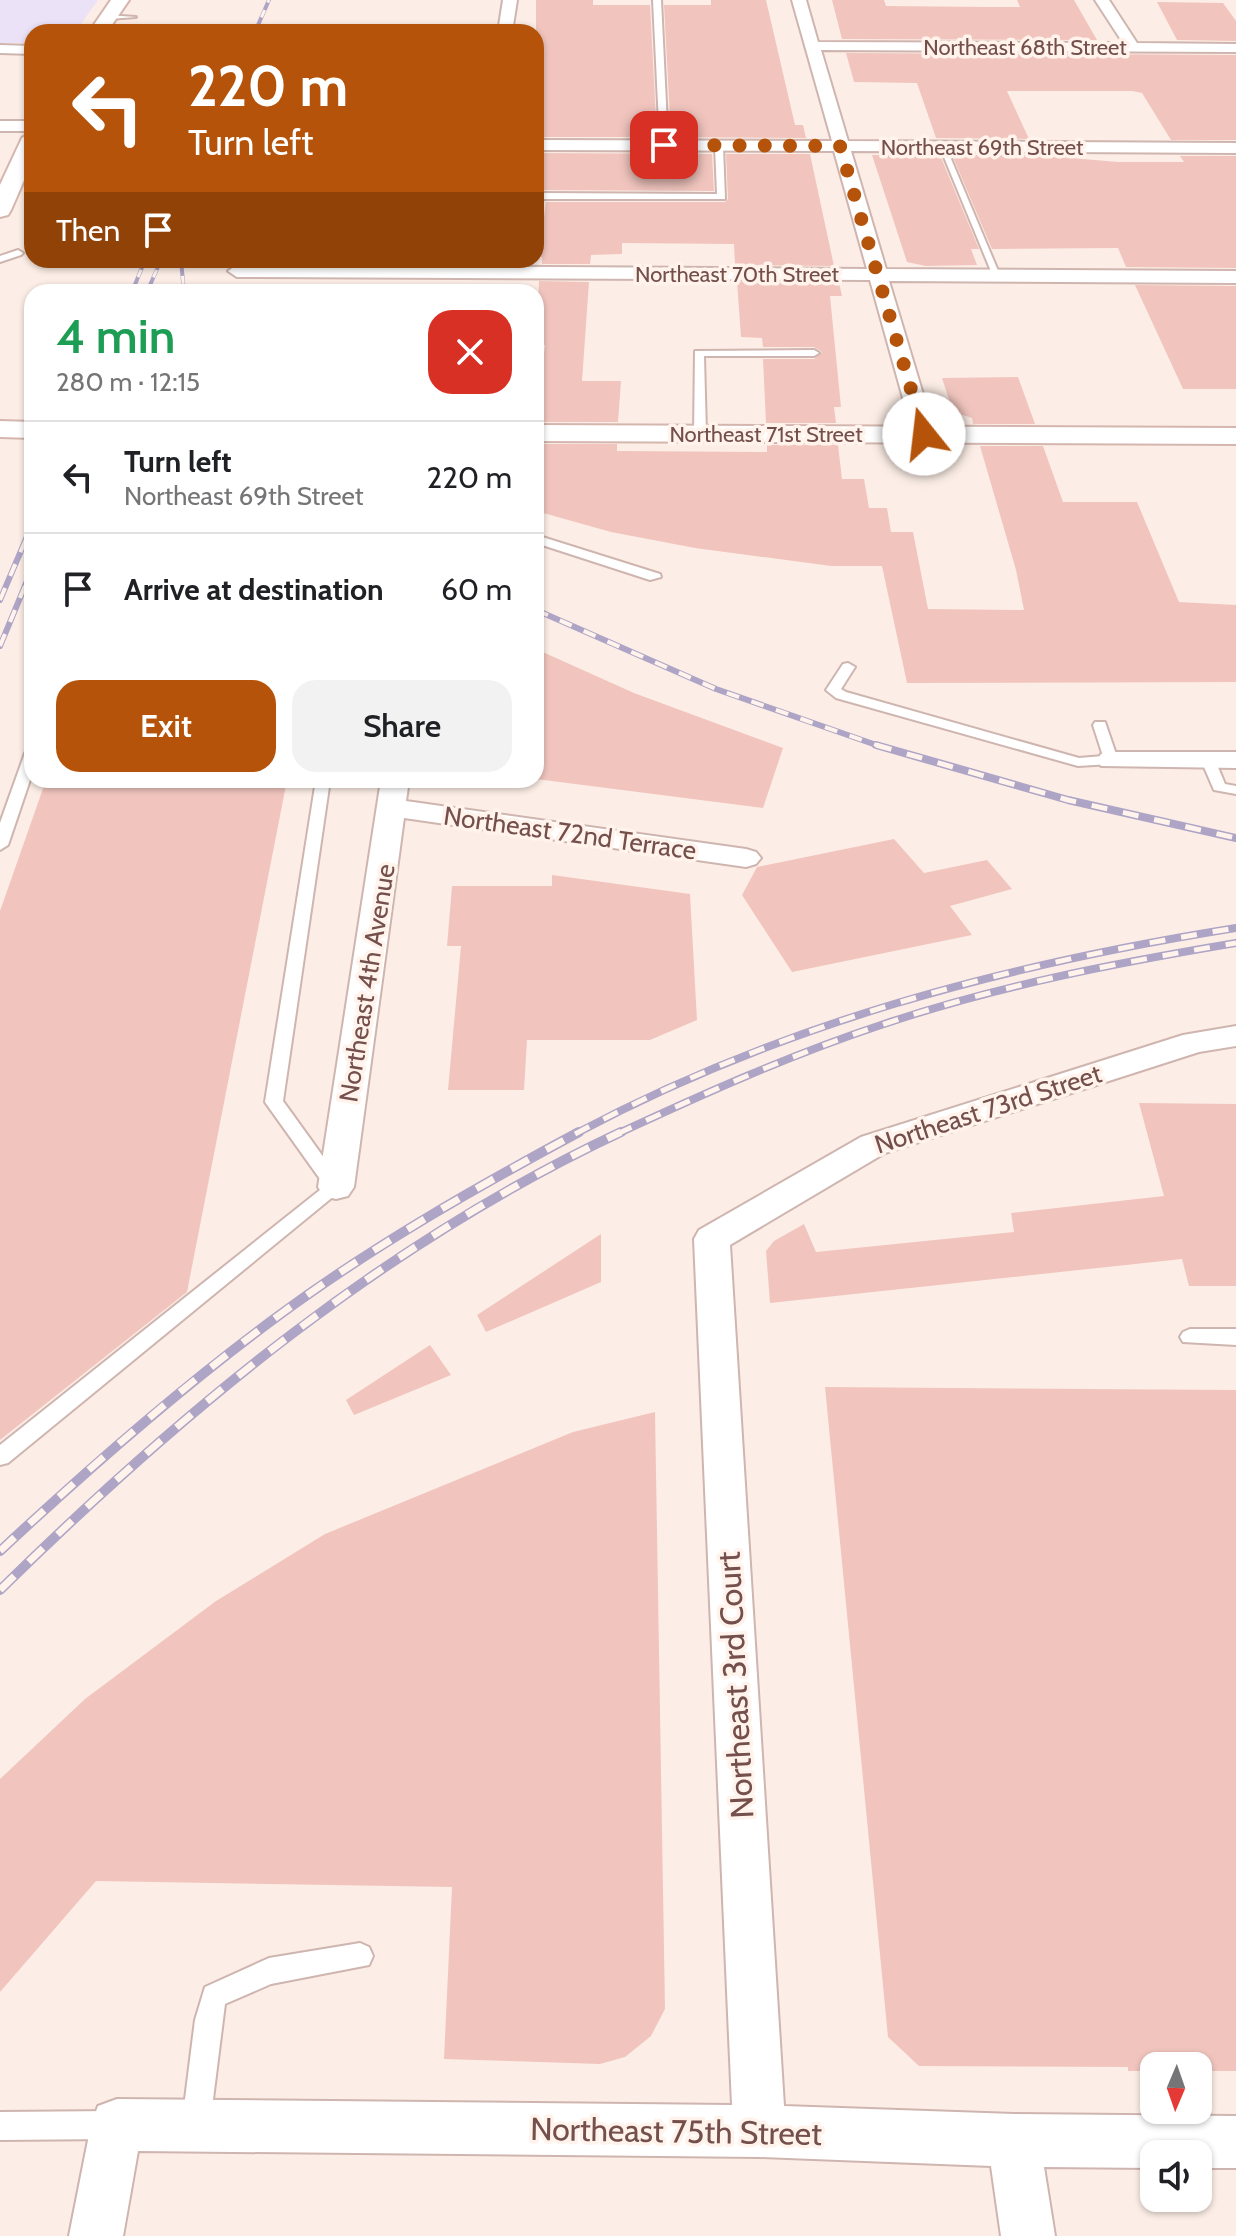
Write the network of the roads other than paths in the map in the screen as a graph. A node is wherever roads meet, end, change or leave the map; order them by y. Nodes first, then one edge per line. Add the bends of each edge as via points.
1 (120, 0) edge
2 (510, 0) edge
3 (657, 0) edge
4 (799, 0) edge
5 (1102, 0) edge
6 (132, 17) dead end
7 (104, 24) edge
8 (506, 24) edge
9 (813, 46) junction
10 (1133, 48) junction
11 (1236, 48) edge
12 (0, 49) edge
13 (24, 50) edge
14 (0, 126) edge
15 (24, 126) edge
16 (544, 145) edge
17 (664, 145) junction
18 (719, 146) junction
19 (840, 146) junction
20 (942, 147) junction
21 (1236, 148) edge
22 (24, 156) edge
23 (544, 196) edge
24 (0, 210) edge
25 (18, 253) dead end
26 (0, 259) edge
27 (428, 268) edge
28 (879, 275) junction
29 (998, 276) junction
30 (1236, 277) edge
31 (814, 353) dead end
32 (0, 429) edge
33 (24, 430) edge
34 (544, 433) edge
35 (700, 434) junction
36 (924, 434) junction
37 (1236, 436) edge
38 (544, 542) edge
39 (655, 577) dead end
40 (848, 667) dead end
41 (1100, 725) dead end
42 (1111, 760) junction
43 (1208, 760) junction
44 (1236, 760) edge
45 (24, 776) edge
46 (322, 788) edge
47 (1236, 790) edge
48 (394, 794) edge
49 (0, 845) edge
50 (746, 858) dead end
51 (1236, 1036) edge
52 (336, 1187) junction
53 (712, 1239) joint
54 (1190, 1337) dead end
55 (1236, 1337) edge
56 (0, 1457) edge
57 (360, 1956) dead end
58 (117, 2125) junction
59 (195, 2125) junction
60 (0, 2126) edge
61 (759, 2131) junction
62 (1014, 2140) junction
63 (1236, 2142) edge
64 (96, 2236) edge
65 (1028, 2236) edge

1 - 7 street
2 - 8 street
3 - 17 lane
4 - 9 street
5 - 10 street
6 - 7 lane
9 - 10 street, Northeast 68th Street
9 - 19 street
10 - 11 street, Northeast 68th Street
12 - 13 street
14 - 15 street
16 - 17 street, Northeast 69th Street
17 - 18 street, Northeast 69th Street
18 - 19 street, Northeast 69th Street
18 - 23 lane via 722,197
19 - 20 street, Northeast 69th Street
19 - 28 street
20 - 21 street, Northeast 69th Street
20 - 29 lane
22 - 24 street
25 - 26 lane
27 - 28 street, Northeast 70th Street
28 - 29 street, Northeast 70th Street
28 - 36 street
29 - 30 street, Northeast 70th Street
31 - 35 lane via 699,353
32 - 33 street
34 - 35 street, Northeast 71st Street
35 - 36 street, Northeast 71st Street
36 - 37 street, Northeast 71st Street
38 - 39 lane
40 - 42 lane via 833,690 841,695 1078,762
41 - 42 lane
42 - 43 street
43 - 44 street
43 - 47 lane via 1219,787
45 - 49 lane
46 - 52 lane via 274,1102
48 - 50 street, Northeast 72nd Terrace
48 - 52 street, Northeast 4th Avenue
51 - 53 street, Northeast 73rd Street via 1195,1042 873,1145
52 - 56 lane
53 - 61 street, Northeast 3rd Court
54 - 55 lane
57 - 59 lane via 269,1971 214,1996
58 - 59 street, Northeast 75th Street
58 - 60 lane
58 - 64 street
59 - 61 street, Northeast 75th Street
61 - 62 street, Northeast 75th Street
62 - 63 street, Northeast 75th Street
62 - 65 street

